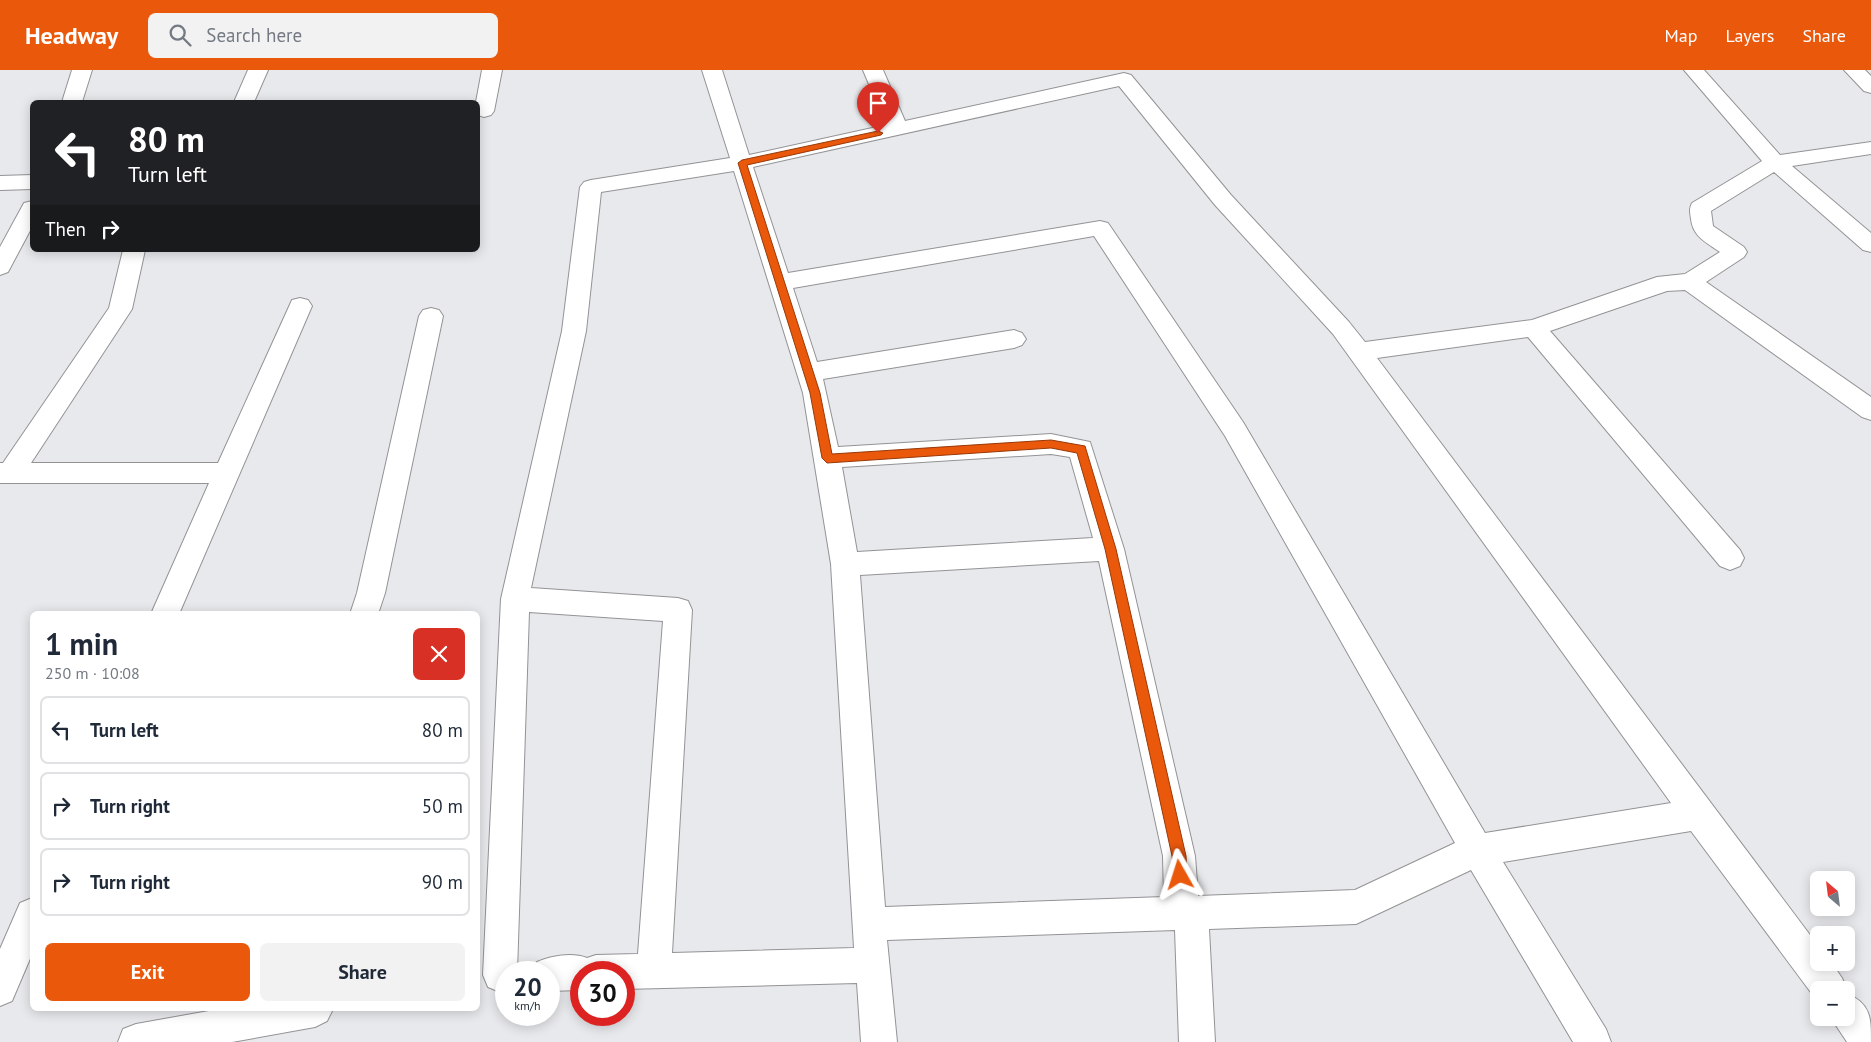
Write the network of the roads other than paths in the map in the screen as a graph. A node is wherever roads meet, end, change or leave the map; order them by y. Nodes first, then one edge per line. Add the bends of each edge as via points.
1 (82, 70) edge
2 (258, 70) edge
3 (492, 70) edge
4 (712, 70) edge
5 (873, 70) edge
6 (1694, 70) edge
7 (1854, 70) edge
8 (1083, 78) edge
9 (1871, 87) edge
10 (73, 100) edge
11 (245, 100) edge
12 (484, 111) dead end
13 (898, 129) junction
14 (1870, 154) edge
15 (1775, 162) junction
16 (742, 163) junction
17 (30, 182) edge
18 (0, 183) edge
19 (30, 212) edge
20 (1871, 245) edge
21 (134, 252) edge
22 (0, 267) edge
23 (780, 282) junction
24 (1690, 282) junction
25 (300, 306) dead end
26 (431, 316) dead end
27 (1534, 328) junction
28 (1014, 339) dead end
29 (1359, 352) junction
30 (809, 372) junction
31 (1871, 410) edge
32 (827, 458) junction
33 (227, 473) junction
34 (4, 474) edge
35 (1110, 549) junction
36 (1730, 558) dead end
37 (845, 564) junction
38 (515, 599) junction
39 (166, 611) edge
40 (365, 611) edge
41 (1698, 814) junction
42 (1477, 850) junction
43 (1191, 913) junction
44 (30, 920) edge
45 (868, 924) junction
46 (496, 961) edge
47 (872, 966) junction
48 (635, 971) edge
49 (654, 971) junction
50 (1823, 981) edge
51 (0, 989) edge
52 (295, 1011) edge
53 (244, 1016) edge
54 (1855, 1023) edge
55 (136, 1042) edge
56 (879, 1042) edge
57 (1197, 1042) edge
58 (1594, 1042) edge
59 (1869, 1042) edge

1 - 10 street
2 - 11 street
3 - 12 street
4 - 16 street
5 - 13 street
6 - 15 street
7 - 9 street
8 - 13 street
8 - 29 street via 1124,79 1223,200 1341,328
13 - 16 street
14 - 15 street
15 - 20 street
15 - 24 street via 1700,208 1703,229 1736,252
16 - 23 street
16 - 38 street via 591,188 574,332
17 - 18 street
19 - 22 street
21 - 34 street via 120,309
23 - 30 street
23 - 42 street via 1100,228 1234,429
24 - 27 street via 1665,283
24 - 31 street
25 - 33 street
26 - 40 street
27 - 29 street
27 - 36 street
28 - 30 street
29 - 41 street
30 - 32 street
32 - 35 street via 1051,444 1081,449
32 - 37 street
33 - 34 street
33 - 39 street
35 - 37 street
35 - 43 street via 1179,856 1182,913
37 - 45 street
38 - 46 street
38 - 49 street via 678,610
41 - 42 street
41 - 50 street
42 - 43 street via 1356,907
42 - 58 street
43 - 45 street
43 - 57 street
44 - 51 street
45 - 47 street
47 - 49 street
47 - 56 street
48 - 49 street
52 - 53 street
53 - 55 street
54 - 59 street

